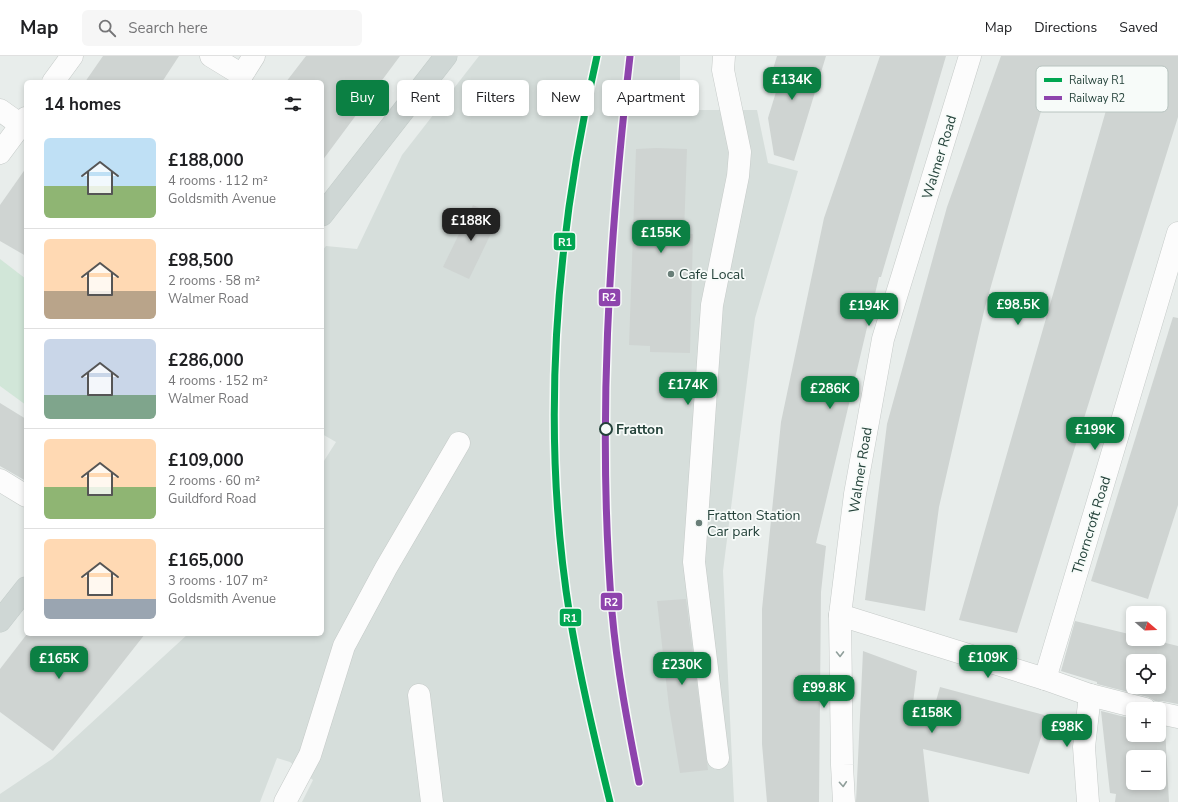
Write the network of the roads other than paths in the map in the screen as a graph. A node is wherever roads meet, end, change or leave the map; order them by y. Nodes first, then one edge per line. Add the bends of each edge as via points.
1 (72, 56) edge
2 (211, 56) edge
3 (254, 56) edge
4 (446, 56) edge
5 (724, 56) edge
6 (970, 56) edge
7 (54, 80) edge
8 (0, 110) edge
9 (23, 122) edge
10 (0, 153) edge
11 (324, 212) edge
12 (1178, 233) edge
13 (459, 443) dead end
14 (0, 480) edge
15 (24, 495) edge
16 (13, 596) edge
17 (840, 615) junction
18 (0, 621) edge
19 (1045, 678) junction
20 (1090, 694) junction
21 (418, 695) dead end
22 (1126, 704) edge
23 (1166, 714) edge
24 (1178, 718) edge
25 (718, 758) dead end
26 (286, 802) edge
27 (432, 802) edge
28 (844, 802) edge
29 (1088, 802) edge

1 - 7 street
2 - 3 street via 242,76
4 - 11 main road
5 - 25 street via 723,70 740,152 738,176 712,305 694,562
6 - 17 street, Walmer Road via 883,339 855,494
8 - 9 street
9 - 10 street
12 - 19 street, Thorncroft Road
13 - 26 street via 344,646 310,755
14 - 15 street
16 - 18 main road
17 - 19 street
17 -> 28 street, Walmer Road
19 - 20 street
20 - 22 street
20 - 29 street via 1084,747
21 - 27 street
23 - 24 street

